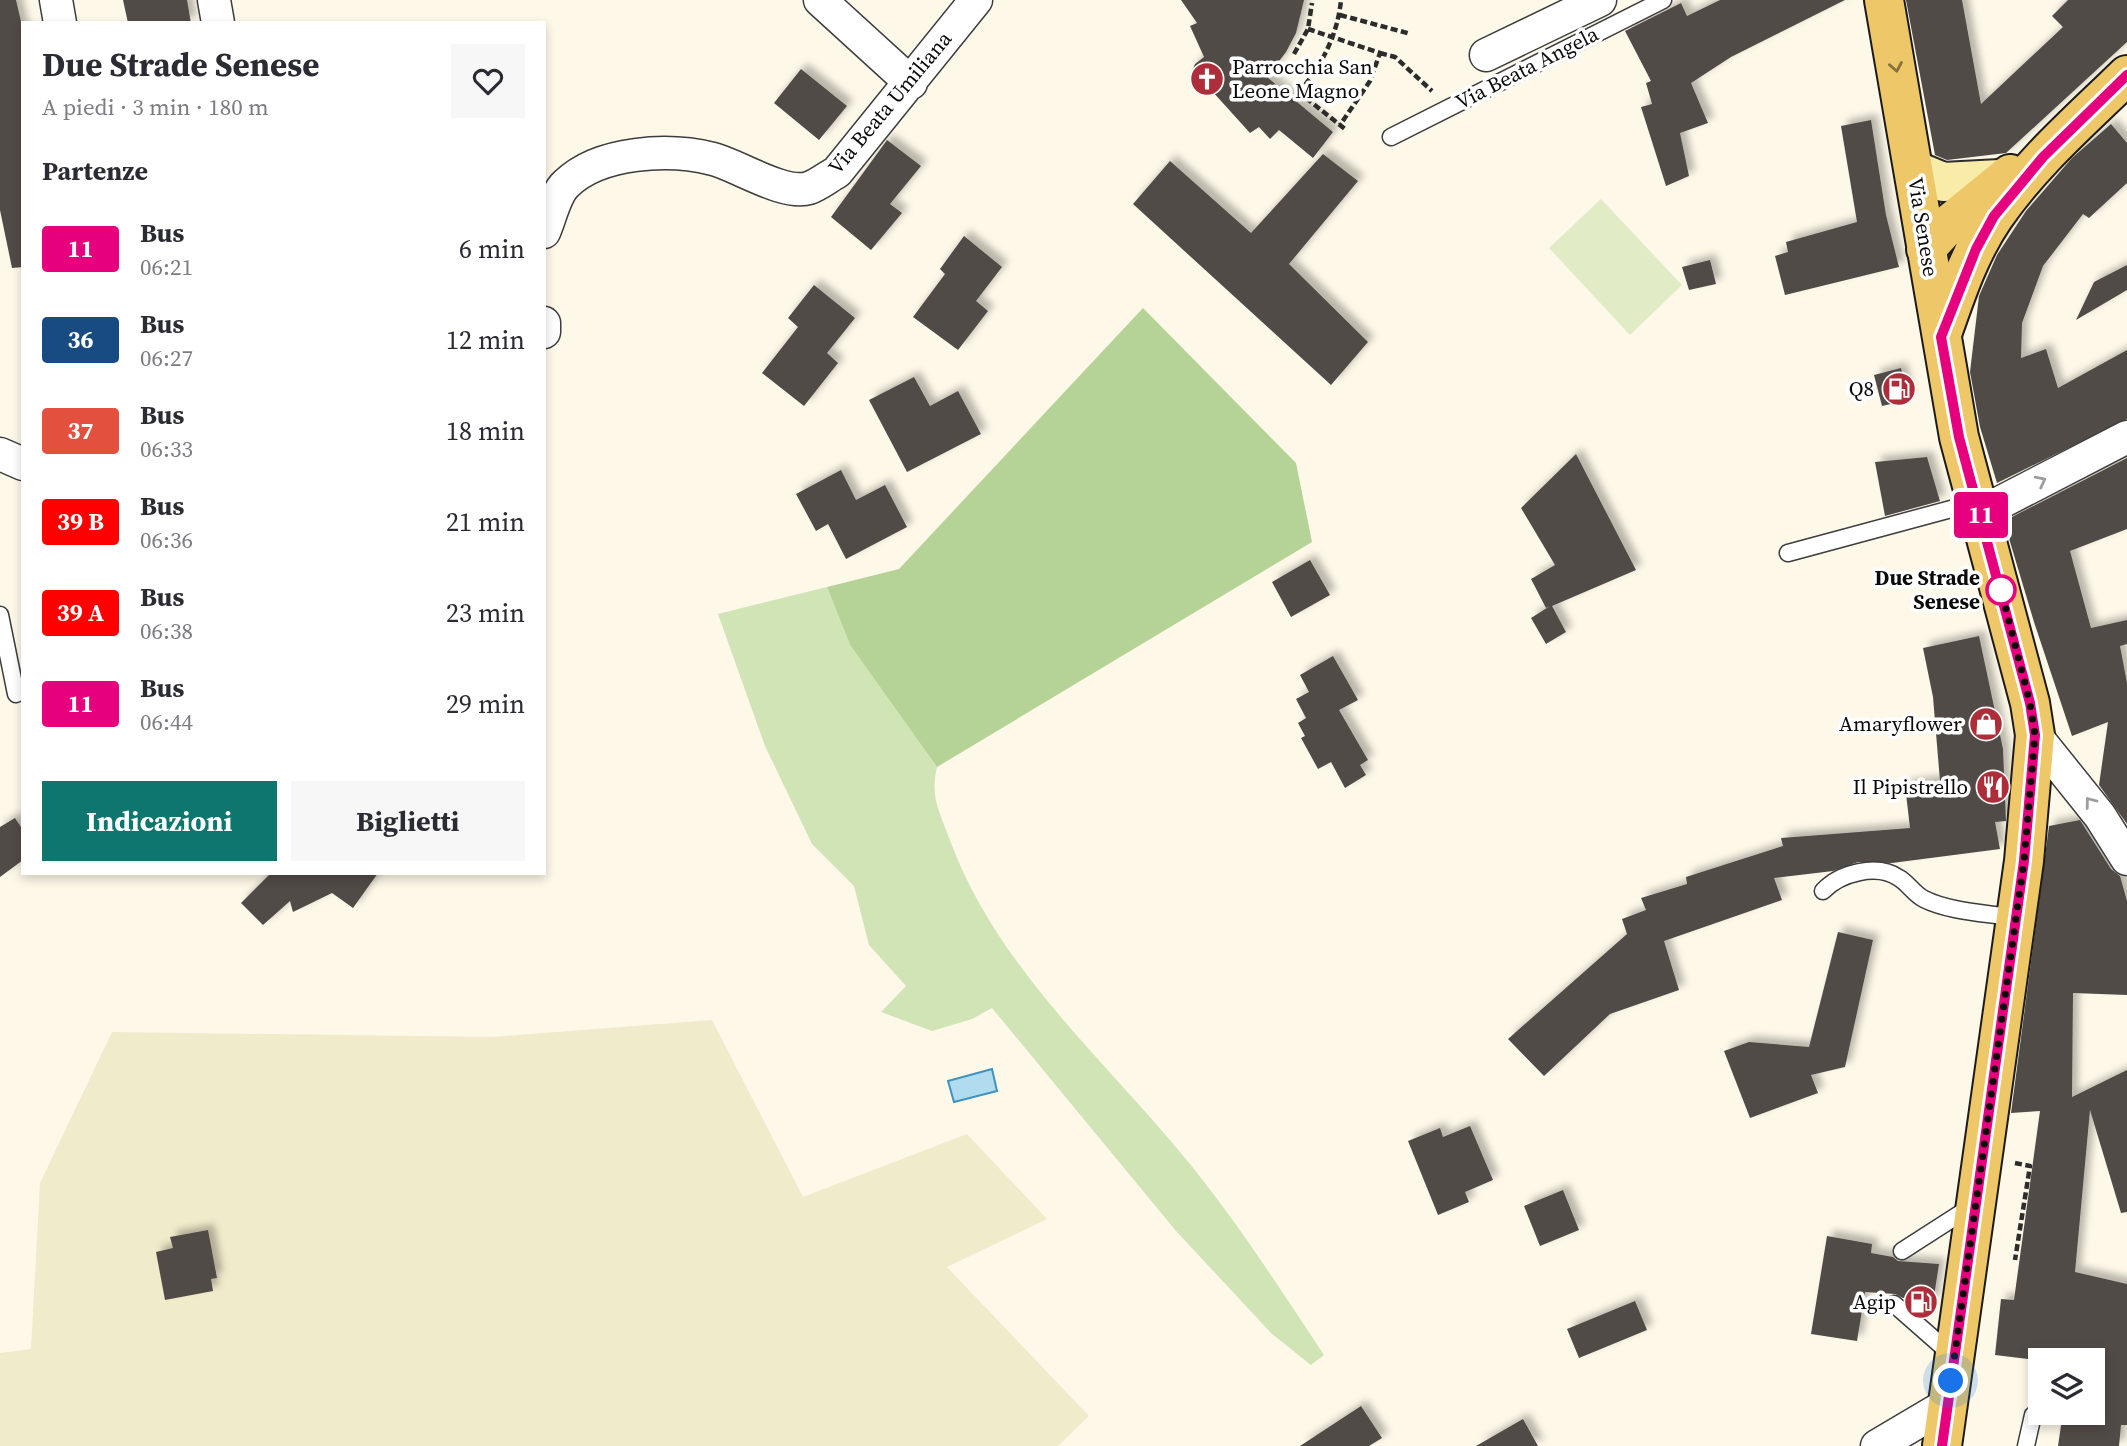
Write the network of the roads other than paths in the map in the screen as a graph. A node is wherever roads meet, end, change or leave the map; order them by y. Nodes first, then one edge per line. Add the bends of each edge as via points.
1 (56, 0) edge
2 (214, 0) edge
3 (820, 0) edge
4 (976, 0) edge
5 (1600, 0) edge
6 (1663, 0) edge
7 (1884, 0) edge
8 (60, 21) edge
9 (218, 21) edge
10 (1486, 55) dead end
11 (2127, 75) edge
12 (911, 83) junction
13 (1391, 137) dead end
14 (2043, 157) junction
15 (1914, 170) junction
16 (2000, 179) junction
17 (546, 227) edge
18 (1926, 249) junction
19 (1941, 337) junction
20 (2127, 437) edge
21 (0, 454) edge
22 (21, 463) edge
23 (1979, 507) junction
24 (1788, 553) dead end
25 (0, 615) edge
26 (16, 694) dead end
27 (2035, 735) junction
28 (2127, 859) edge
29 (1823, 891) dead end
30 (2015, 918) junction
31 (1977, 1203) junction
32 (1902, 1251) dead end
33 (1894, 1304) dead end
34 (1955, 1357) junction
35 (1948, 1404) junction
36 (2031, 1425) edge
37 (1877, 1446) edge
38 (1942, 1446) edge
39 (2026, 1446) edge

1 - 8 street
2 - 9 street
3 - 12 street
4 - 12 street, Via Beata Umiliana
5 - 10 street, Via Beata Angela
6 - 13 lane, Via Beata Angela
7 -> 15 main road, Via Senese
11 - 14 main road
12 - 17 street, Via Beata Umiliana via 837,173 807,189 767,182 714,159 678,154 631,157 596,163 564,185
14 - 16 main road
14 - 19 main road via 1994,216
15 - 16 street via 1943,182
15 - 18 main road, Via Senese
16 - 18 main road
18 - 19 main road, Via Senese
19 - 23 main road, Via Senese via 1959,437
23 -> 20 street
21 - 22 street
23 - 24 lane
23 - 27 main road, Via Senese
25 - 26 lane
28 -> 27 street via 2100,816
27 - 30 main road, Via Senese
29 - 30 lane via 1847,876 1886,872 1901,878 1923,899
30 - 31 main road, Via Senese
31 - 32 lane
31 - 34 main road, Via Senese
33 - 34 lane
34 - 35 main road, Via Senese
35 - 37 street
35 - 38 main road, Via Senese
36 - 39 lane

